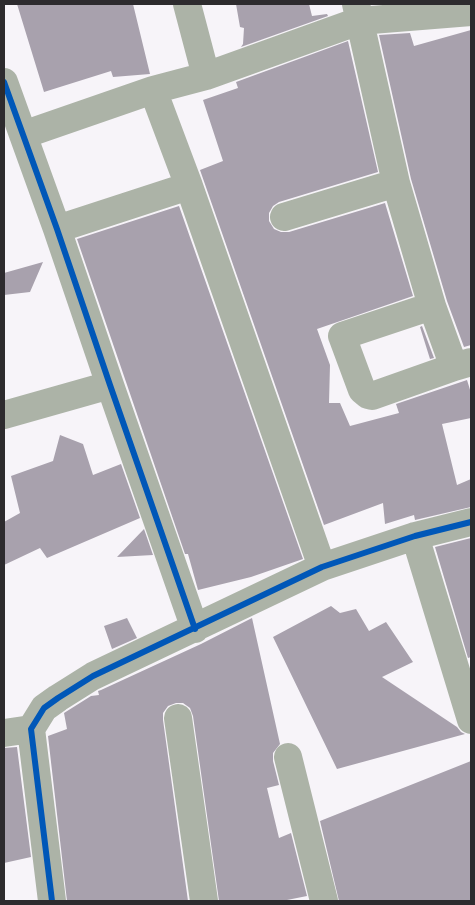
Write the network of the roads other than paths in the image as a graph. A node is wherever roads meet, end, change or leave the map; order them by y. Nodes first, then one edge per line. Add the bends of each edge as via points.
1 (187, 4) edge
2 (357, 12) edge
3 (471, 12) edge
4 (206, 76) junction
5 (4, 82) edge
6 (153, 90) junction
7 (23, 135) junction
8 (396, 183) junction
9 (189, 186) junction
10 (284, 217) dead end
11 (57, 229) junction
12 (432, 306) junction
13 (462, 365) edge
14 (110, 385) junction
15 (4, 415) edge
16 (471, 522) edge
17 (415, 536) junction
18 (322, 567) junction
19 (195, 629) junction
20 (463, 669) edge
21 (178, 718) dead end
22 (471, 720) edge
23 (31, 729) junction
24 (4, 733) edge
25 (288, 757) dead end
26 (52, 901) edge
27 (204, 901) edge
28 (324, 901) edge

1 - 4 street
2 - 3 street
2 - 4 street
2 - 8 street
4 - 6 street
5 - 7 street
6 - 7 street
6 - 9 street
7 - 11 street
8 - 10 street
8 - 12 street
9 - 11 street
9 - 18 street
11 - 14 street
12 - 13 street
12 - 13 street via 342,336 362,390 372,396
14 - 15 street
14 - 19 street
16 - 17 street
17 - 18 street
17 - 20 street
18 - 19 street
19 - 23 street via 71,689 44,708
20 - 22 street
21 - 27 street
23 - 24 street
23 - 26 street
25 - 28 street

